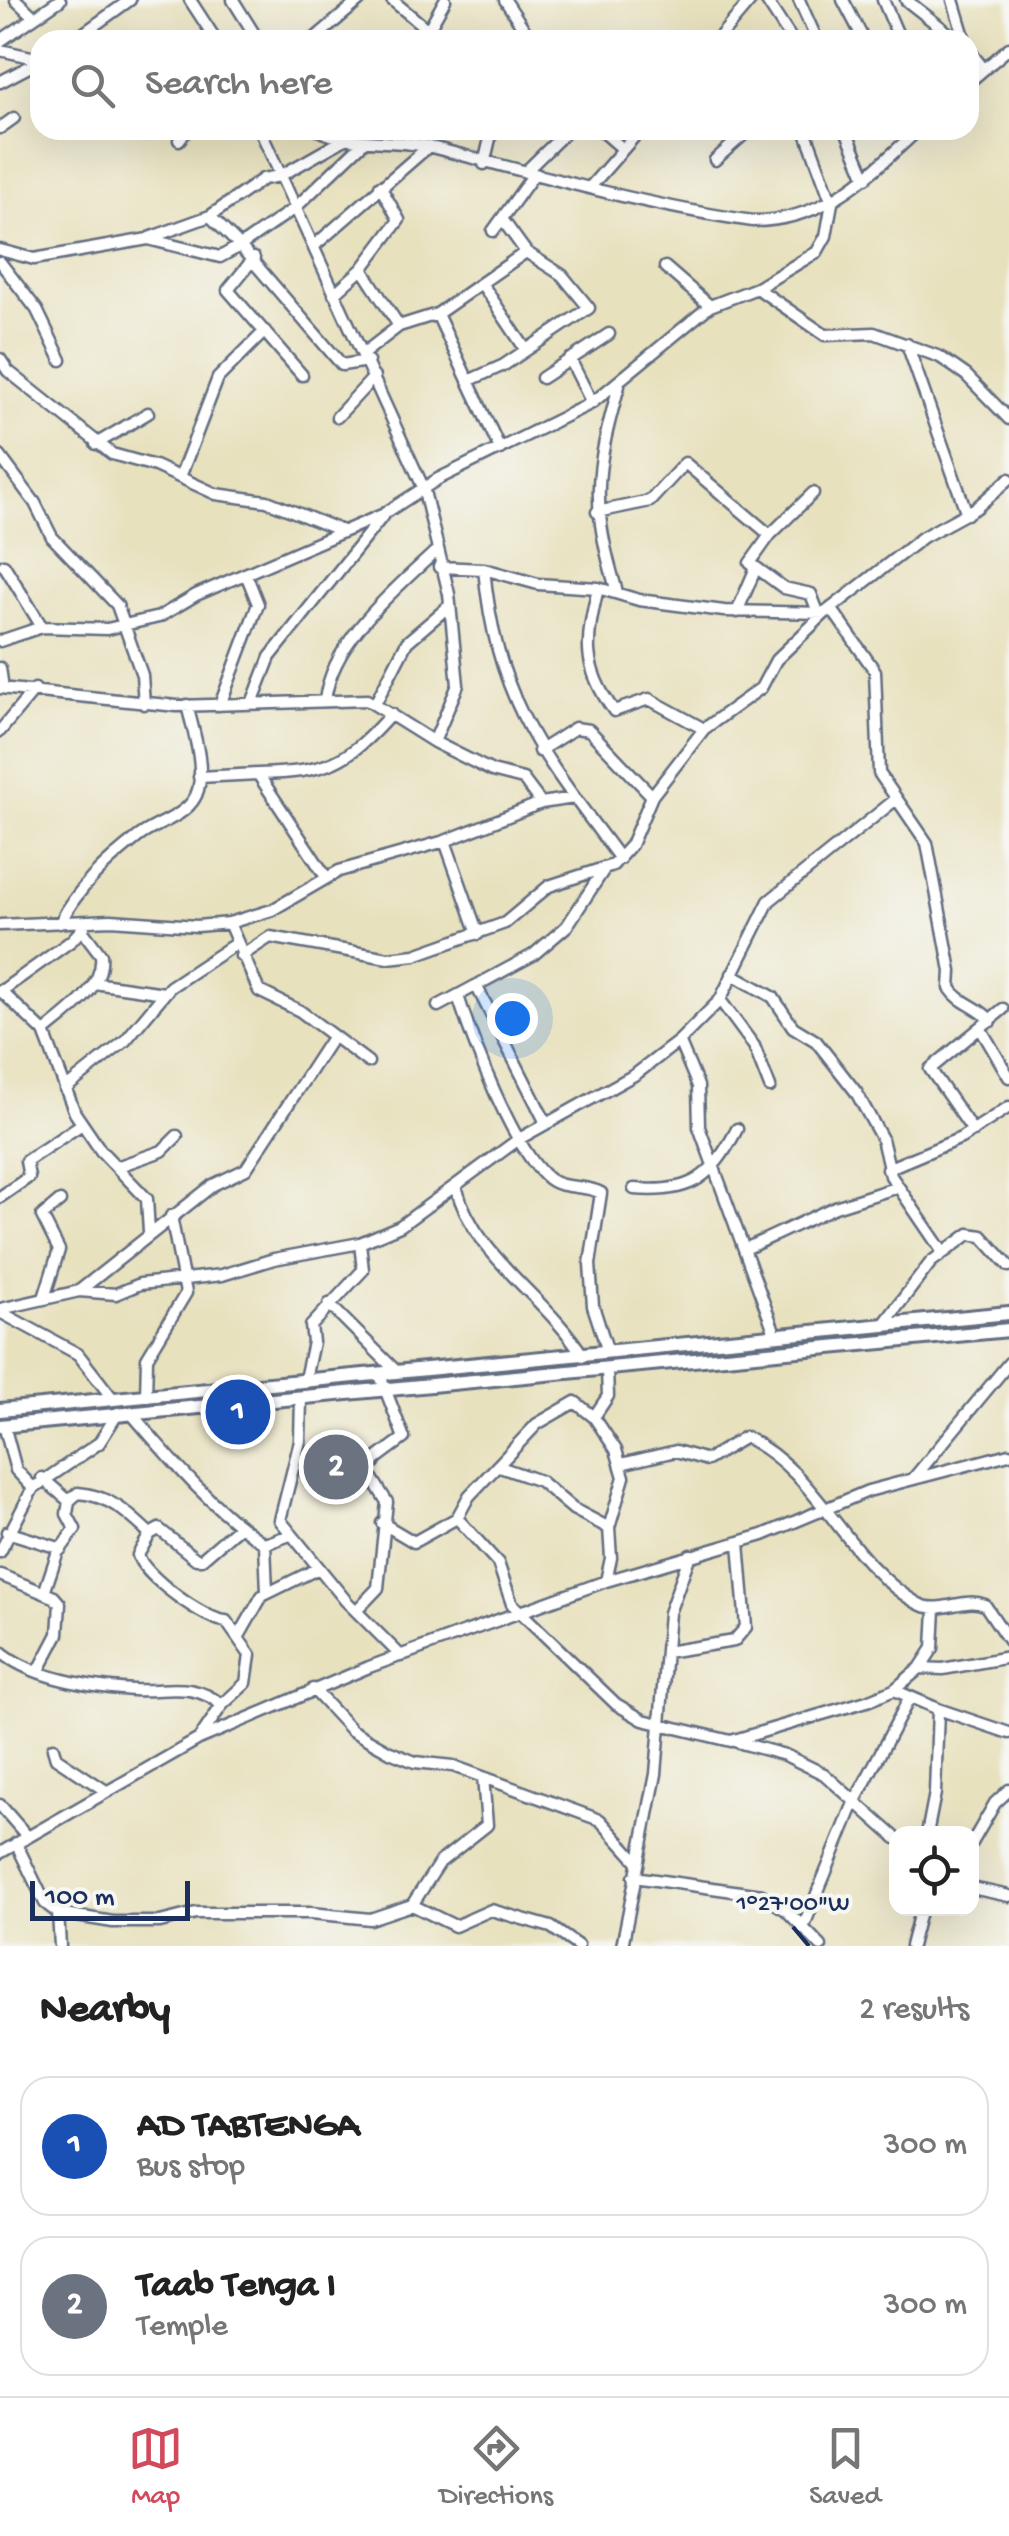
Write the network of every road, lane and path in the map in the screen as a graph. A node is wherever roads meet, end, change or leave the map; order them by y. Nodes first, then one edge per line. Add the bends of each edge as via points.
1 (16, 0) edge
2 (60, 0) edge
3 (130, 0) edge
4 (190, 0) edge
5 (233, 0) edge
6 (360, 0) edge
7 (392, 0) edge
8 (445, 0) edge
9 (505, 0) edge
10 (751, 0) edge
11 (766, 0) edge
12 (800, 0) edge
13 (842, 0) edge
14 (882, 0) edge
15 (906, 0) edge
16 (953, 0) edge
17 (34, 17) junction
18 (5, 30) edge
19 (88, 30) edge
20 (210, 30) edge
21 (252, 30) edge
22 (325, 30) edge
23 (425, 30) edge
24 (428, 30) edge
25 (524, 30) edge
26 (726, 30) edge
27 (786, 30) edge
28 (812, 30) edge
29 (858, 30) edge
30 (896, 30) edge
31 (944, 30) edge
32 (962, 30) edge
33 (0, 42) edge
34 (1009, 48) edge
35 (0, 50) edge
36 (30, 58) edge
37 (979, 63) edge
38 (30, 66) edge
39 (983, 68) junction
40 (979, 72) edge
41 (0, 82) edge
42 (14, 118) dead end
43 (0, 128) edge
44 (264, 140) edge
45 (343, 140) edge
46 (355, 140) edge
47 (490, 140) edge
48 (559, 140) edge
49 (613, 140) edge
50 (631, 140) edge
51 (738, 140) edge
52 (809, 140) edge
53 (850, 140) edge
54 (907, 140) edge
55 (365, 141) junction
56 (429, 146) junction
57 (623, 149) junction
58 (715, 160) dead end
59 (484, 164) junction
60 (530, 173) junction
61 (280, 176) junction
62 (866, 178) junction
63 (380, 186) junction
64 (591, 186) junction
65 (832, 203) junction
66 (295, 208) junction
67 (210, 216) junction
68 (502, 220) junction
69 (494, 231) dead end
70 (148, 239) junction
71 (240, 246) junction
72 (314, 246) junction
73 (0, 250) edge
74 (526, 252) junction
75 (254, 258) junction
76 (0, 262) edge
77 (665, 266) dead end
78 (362, 269) junction
79 (482, 284) junction
80 (757, 288) junction
81 (334, 294) junction
82 (710, 306) junction
83 (436, 314) junction
84 (398, 326) junction
85 (265, 331) junction
86 (609, 334) dead end
87 (907, 344) junction
88 (526, 350) junction
89 (366, 357) junction
90 (0, 359) edge
91 (61, 360) dead end
92 (570, 360) junction
93 (302, 374) dead end
94 (374, 377) junction
95 (542, 378) dead end
96 (468, 381) junction
97 (619, 386) junction
98 (592, 403) junction
99 (148, 414) dead end
100 (337, 416) dead end
101 (1009, 419) edge
102 (96, 444) junction
103 (500, 449) junction
104 (0, 456) edge
105 (180, 476) junction
106 (1009, 479) edge
107 (423, 487) junction
108 (813, 493) dead end
109 (597, 512) junction
110 (385, 514) junction
111 (967, 514) junction
112 (342, 531) junction
113 (770, 535) junction
114 (436, 552) junction
115 (4, 565) dead end
116 (440, 566) junction
117 (484, 568) junction
118 (755, 570) junction
119 (246, 574) junction
120 (598, 588) junction
121 (617, 592) junction
122 (449, 606) junction
123 (825, 611) junction
124 (737, 612) junction
125 (125, 624) junction
126 (42, 627) junction
127 (0, 641) edge
128 (0, 668) edge
129 (1, 688) edge
130 (34, 690) junction
131 (326, 701) junction
132 (376, 702) junction
133 (252, 703) junction
134 (144, 704) junction
135 (187, 705) junction
136 (220, 705) junction
137 (391, 714) junction
138 (704, 729) junction
139 (0, 731) edge
140 (434, 742) junction
141 (540, 751) junction
142 (258, 774) junction
143 (199, 778) junction
144 (652, 796) junction
145 (574, 798) junction
146 (895, 800) junction
147 (542, 803) junction
148 (445, 840) junction
149 (620, 859) junction
150 (605, 869) junction
151 (326, 876) junction
152 (262, 914) junction
153 (60, 923) junction
154 (229, 923) junction
155 (0, 925) edge
156 (84, 926) junction
157 (478, 934) junction
158 (270, 936) junction
159 (235, 944) junction
160 (241, 956) junction
161 (732, 974) junction
162 (94, 983) junction
163 (477, 987) junction
164 (0, 991) edge
165 (164, 993) junction
166 (458, 996) junction
167 (720, 1000) junction
168 (438, 1006) dead end
169 (1003, 1009) dead end
170 (991, 1021) junction
171 (44, 1032) junction
172 (982, 1032) junction
173 (331, 1038) junction
174 (679, 1041) junction
175 (368, 1062) dead end
176 (1009, 1077) edge
177 (770, 1087) dead end
178 (65, 1088) junction
179 (1009, 1108) edge
180 (82, 1124) junction
181 (546, 1124) junction
182 (737, 1129) dead end
183 (973, 1131) junction
184 (177, 1136) dead end
185 (519, 1139) junction
186 (119, 1166) junction
187 (716, 1169) junction
188 (887, 1169) junction
189 (456, 1187) junction
190 (898, 1187) junction
191 (634, 1190) dead end
192 (0, 1197) edge
193 (60, 1201) dead end
194 (171, 1216) junction
195 (149, 1232) junction
196 (360, 1243) junction
197 (745, 1249) junction
198 (942, 1251) junction
199 (1009, 1266) edge
200 (183, 1276) junction
201 (79, 1291) junction
202 (44, 1298) junction
203 (329, 1304) junction
204 (0, 1310) edge
205 (1009, 1314) edge
206 (884, 1324) junction
207 (1009, 1330) edge
208 (776, 1336) junction
209 (608, 1352) junction
210 (583, 1356) junction
211 (1009, 1363) edge
212 (607, 1370) junction
213 (397, 1372) junction
214 (379, 1373) junction
215 (305, 1380) junction
216 (386, 1390) junction
217 (146, 1397) junction
218 (301, 1397) junction
219 (120, 1408) junction
220 (0, 1410) edge
221 (594, 1417) junction
222 (2, 1426) edge
223 (1009, 1454) edge
224 (621, 1464) junction
225 (497, 1466) junction
226 (42, 1478) junction
227 (913, 1480) junction
228 (33, 1488) junction
229 (68, 1500) junction
230 (827, 1510) junction
231 (456, 1518) junction
232 (382, 1523) junction
233 (239, 1527) junction
234 (609, 1528) junction
235 (8, 1532) junction
236 (150, 1534) junction
237 (290, 1535) junction
238 (739, 1543) junction
239 (265, 1544) junction
240 (60, 1550) junction
241 (0, 1552) edge
242 (690, 1554) junction
243 (319, 1568) junction
244 (0, 1575) edge
245 (606, 1581) junction
246 (266, 1592) junction
247 (44, 1593) junction
248 (934, 1609) junction
249 (357, 1610) junction
250 (522, 1614) junction
251 (238, 1638) junction
252 (1009, 1642) edge
253 (0, 1651) edge
254 (666, 1652) junction
255 (401, 1656) junction
256 (1009, 1657) edge
257 (920, 1668) junction
258 (38, 1672) junction
259 (313, 1689) junction
260 (894, 1690) junction
261 (910, 1697) junction
262 (222, 1705) junction
263 (938, 1709) junction
264 (662, 1725) junction
265 (1009, 1733) edge
266 (199, 1739) junction
267 (731, 1741) junction
268 (53, 1748) dead end
269 (483, 1777) junction
270 (1009, 1790) edge
271 (106, 1791) junction
272 (854, 1803) junction
273 (0, 1805) edge
274 (928, 1826) edge
275 (979, 1831) edge
276 (889, 1832) edge
277 (22, 1840) junction
278 (0, 1853) edge
279 (637, 1860) junction
280 (634, 1876) junction
281 (979, 1890) edge
282 (1009, 1896) edge
283 (412, 1905) junction
284 (58, 1912) junction
285 (920, 1916) edge
286 (802, 1928) junction
287 (60, 1946) edge
288 (578, 1946) edge
289 (622, 1946) edge
290 (821, 1946) edge
291 (912, 1946) edge

1 - 17 street
2 - 17 street
3 - 19 street
4 - 20 street
5 - 21 street
6 - 22 street
7 - 23 street
8 - 24 street
9 - 25 street
10 - 26 street
11 - 27 street
12 - 28 street
13 - 29 street
14 - 30 street
15 - 31 street
16 - 32 street
17 - 18 street
18 - 33 street
34 - 39 street
35 - 36 street
37 - 39 street
38 - 41 street
39 - 40 street
42 - 43 street
44 - 61 street
45 - 61 street
46 - 55 street
47 - 59 street
48 - 60 street
49 - 57 street
50 - 57 street
51 - 58 street
52 - 65 street
53 - 62 street
54 - 62 street
55 - 56 street
55 - 66 street
56 - 59 street
56 - 63 street
57 - 64 street
59 - 60 street
60 - 64 street
60 - 68 street
61 - 66 street
61 - 67 street via 263,179
62 - 65 street
63 - 72 street
63 - 78 street via 399,220
64 - 65 street via 753,222 790,219
65 - 80 street via 817,252
66 - 71 street
66 - 72 street
67 - 70 street
67 - 71 street
68 - 69 street
68 - 74 street
70 - 71 street via 220,257
70 - 73 street via 34,259
71 - 75 street
72 - 81 street
74 - 79 street
74 - 88 street via 562,275 589,308
75 - 85 street via 228,290
75 - 89 street via 342,365
76 - 91 street via 37,310
77 - 82 street
78 - 81 street
78 - 84 street
79 - 83 street
79 - 88 street
80 - 82 street
80 - 87 street via 825,335 874,333
81 - 89 street
82 - 97 street
83 - 84 street
83 - 96 street
84 - 89 street
85 - 93 street
85 - 105 street via 218,378
86 - 92 street
87 - 101 street via 956,367
87 - 111 street
88 - 96 street
89 - 94 street
90 - 102 street
92 - 95 street
92 - 98 street
94 - 100 street
94 - 107 street
96 - 103 street
97 - 98 street
97 - 109 street via 598,465
98 - 103 street
99 - 102 street
102 - 105 street
103 - 107 street
104 - 125 street via 52,537 112,598
105 - 112 street via 216,494 268,500
106 - 111 street
107 - 110 street
107 - 114 street
108 - 113 street
109 - 113 street via 650,501 684,463
109 - 121 street
110 - 112 street
110 - 133 street via 270,656
111 - 123 street via 923,538
112 - 119 street
113 - 118 street via 750,561
114 - 116 street
114 - 131 street via 345,648
115 - 126 street
116 - 117 street
116 - 122 street
117 - 120 street via 538,584
117 - 141 street via 508,686
118 - 123 street via 790,591 811,594
118 - 124 street
119 - 125 street via 159,617
119 - 136 street via 258,604
120 - 121 street
120 - 138 street via 586,648 596,684 614,711 649,699
121 - 124 street
122 - 132 street via 407,642
122 - 140 street via 457,693
123 - 124 street
123 - 138 street via 776,660 761,688
123 - 146 street via 875,671 879,773
125 - 126 street
125 - 134 street
126 - 127 street
128 - 129 street
129 - 130 street
130 - 134 street
130 - 139 street
131 - 132 street
131 - 133 street
132 - 137 street
133 - 136 street
134 - 135 street
135 - 136 street
135 - 143 street
137 - 140 street
137 - 142 street via 345,760
138 - 144 street
140 - 147 street via 518,776
141 - 144 street via 575,728 589,730
141 - 145 street
142 - 143 street
142 - 151 street
143 - 153 street via 190,806 143,833 100,871
144 - 149 street
145 - 147 street
145 - 149 street
146 - 161 street via 769,901
146 - 170 street via 927,843 950,988
147 - 148 street
148 - 151 street
148 - 157 street
149 - 150 street
150 - 157 street via 549,886 513,919
150 - 163 street via 561,932
151 - 152 street
152 - 154 street
152 - 158 street
153 - 155 street
153 - 156 street
154 - 156 street
154 - 159 street
156 - 162 street via 100,955
156 - 164 street
157 - 158 street via 388,958
158 - 160 street
159 - 160 street
159 - 165 street
160 - 173 street via 259,991 300,1011
161 - 167 street
161 - 188 street via 767,992 793,1026 820,1046 860,1098 882,1139
162 - 165 street
162 - 171 street
163 - 166 street
163 - 181 street
164 - 171 street
165 - 178 street via 125,1041
166 - 168 street
166 - 185 street
167 - 174 street
167 - 177 street via 754,1046
169 - 170 street
170 - 172 street
171 - 178 street
172 - 176 street
172 - 183 street via 930,1071
173 - 175 street
173 - 194 street via 246,1169
174 - 181 street via 636,1074
174 - 187 street via 694,1070 699,1126
178 - 180 street
179 - 183 street
180 - 186 street
180 - 192 street via 26,1161 27,1180
181 - 185 street
182 - 187 street
183 - 188 street
184 - 186 street via 162,1151
185 - 189 street
185 - 209 street via 548,1178 602,1193 590,1264 593,1306
186 - 195 street via 147,1200
187 - 191 street via 667,1190
187 - 197 street
188 - 190 street
189 - 196 street via 400,1226
189 - 210 street via 475,1235 557,1318
190 - 197 street via 818,1214
190 - 198 street
193 - 202 street via 42,1216 59,1250
194 - 195 street
194 - 200 street
195 - 201 street
196 - 200 street via 222,1276
196 - 203 street via 363,1270
197 - 208 street
198 - 199 street via 977,1233
198 - 206 street
200 - 201 street via 118,1294
200 - 217 street via 185,1295 147,1358
201 - 202 street
202 - 204 street
203 - 213 street
203 - 215 street via 310,1328
204 - 219 street via 78,1354
205 - 206 street
206 - 208 street
207 - 212 street
208 - 209 street
209 - 210 street
210 - 213 street
211 - 227 street
212 - 216 street
212 - 221 street via 608,1396
213 - 214 street
214 - 215 street
214 - 216 street
215 - 217 street
216 - 218 street
216 - 232 street via 404,1438 368,1472 386,1498
217 - 219 street
218 - 219 street
218 - 237 street via 300,1441 280,1516
219 - 220 street
219 - 222 street
219 - 226 street via 93,1448
219 - 233 street
221 - 224 street
221 - 225 street via 575,1402 543,1419
222 - 228 street via 16,1470
223 - 227 street
224 - 230 street via 676,1450 707,1460 745,1437
224 - 234 street via 624,1477
225 - 231 street
225 - 234 street via 540,1481
226 - 228 street
226 - 229 street
227 - 230 street
228 - 235 street
229 - 236 street via 78,1493 97,1496
229 - 240 street via 75,1529
230 - 238 street
230 - 248 street via 872,1566 915,1602
231 - 232 street via 414,1542
231 - 250 street via 498,1563 507,1596
232 - 249 street via 378,1588
233 - 236 street via 198,1560 161,1530
233 - 239 street
234 - 245 street
235 - 240 street
235 - 241 street
236 - 251 street via 138,1555 142,1565 203,1614 226,1622
237 - 239 street
237 - 243 street
238 - 242 street
238 - 254 street via 745,1632 734,1641
239 - 246 street
240 - 247 street
242 - 245 street
242 - 254 street via 670,1604
243 - 246 street
243 - 249 street
244 - 247 street
245 - 250 street
246 - 251 street
247 - 258 street via 60,1604 58,1634
248 - 252 street via 984,1605
248 - 257 street via 933,1648
249 - 255 street
250 - 255 street
250 - 264 street via 616,1704
251 - 262 street via 251,1671 239,1694
253 - 258 street
254 - 264 street
255 - 259 street
256 - 257 street
257 - 260 street
258 - 262 street via 120,1688 194,1688
259 - 266 street
259 - 269 street via 351,1730 390,1752
260 - 261 street
260 - 267 street
261 - 263 street
261 - 272 street
262 - 266 street
263 - 265 street
263 - 274 street
264 - 267 street
264 - 279 street
266 - 271 street
267 - 272 street via 810,1767
268 - 271 street via 56,1758
269 - 279 street via 600,1820
269 - 283 street via 486,1825 440,1862
270 - 275 street
271 - 277 street
272 - 276 street
272 - 286 street
273 - 277 street
277 - 278 street
277 - 284 street via 45,1903
279 - 280 street
280 - 286 street via 762,1895
280 - 289 street
281 - 282 street
283 - 284 street via 370,1919 196,1913 160,1922 113,1922
283 - 288 street via 455,1926 492,1910 551,1927
284 - 287 street
285 - 291 street
286 - 290 street

